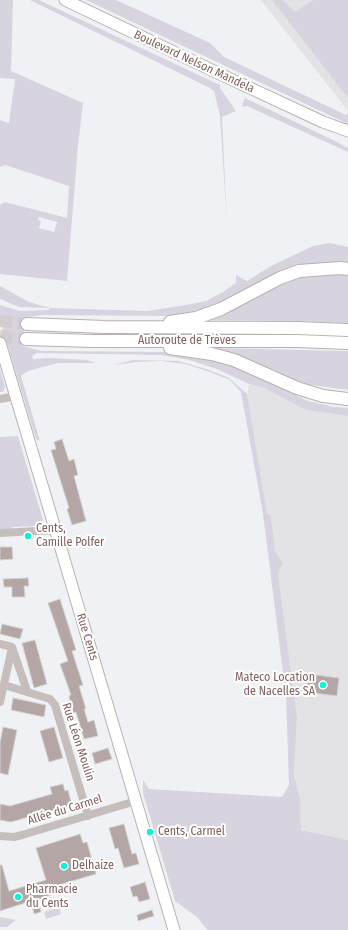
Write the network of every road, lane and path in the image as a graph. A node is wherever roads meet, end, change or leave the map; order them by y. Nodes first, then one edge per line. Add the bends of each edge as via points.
1 (65, 0) edge
2 (323, 122) junction
3 (348, 131) edge
4 (348, 139) edge
5 (348, 269) edge
6 (27, 324) tunnel mouth
7 (104, 327) junction
8 (348, 330) edge
9 (26, 339) tunnel mouth
10 (40, 340) junction
11 (0, 343) edge
12 (348, 343) edge
13 (16, 396) junction
14 (0, 399) edge
15 (348, 399) edge
16 (55, 530) junction
17 (0, 533) edge
18 (0, 644) edge
19 (12, 647) junction
20 (4, 685) junction
21 (27, 691) junction
22 (0, 702) edge
23 (136, 801) junction
24 (88, 816) junction
25 (0, 836) edge
26 (174, 930) edge

1 - 2 main road, Boulevard Nelson Mandela
2 - 3 main road, Boulevard Nelson Mandela
2 - 4 main road, Boulevard Nelson Mandela
5 - 7 highway via 299,271 280,278 221,309 196,318
6 - 7 highway, Autoroute de Trèves
7 - 8 highway, Autoroute de Trèves
9 - 10 highway, Autoroute de Trèves
10 - 12 highway, Autoroute de Trèves
10 - 15 highway via 95,347 161,347 202,351 234,360 297,388 323,396
11 - 13 main road, Rue Cents
13 - 14 street
13 - 16 main road, Rue Cents
16 - 17 street
16 - 23 main road, Rue Cents
18 - 19 street
19 - 20 street
19 - 21 street
20 - 21 street, Rue Léon Moulin
20 - 22 street
21 - 24 street, Rue Léon Moulin via 50,699 55,705
23 - 24 street, Allée du Carmel
23 - 26 main road, Rue Cents
24 - 25 street, Allée du Carmel via 14,837

